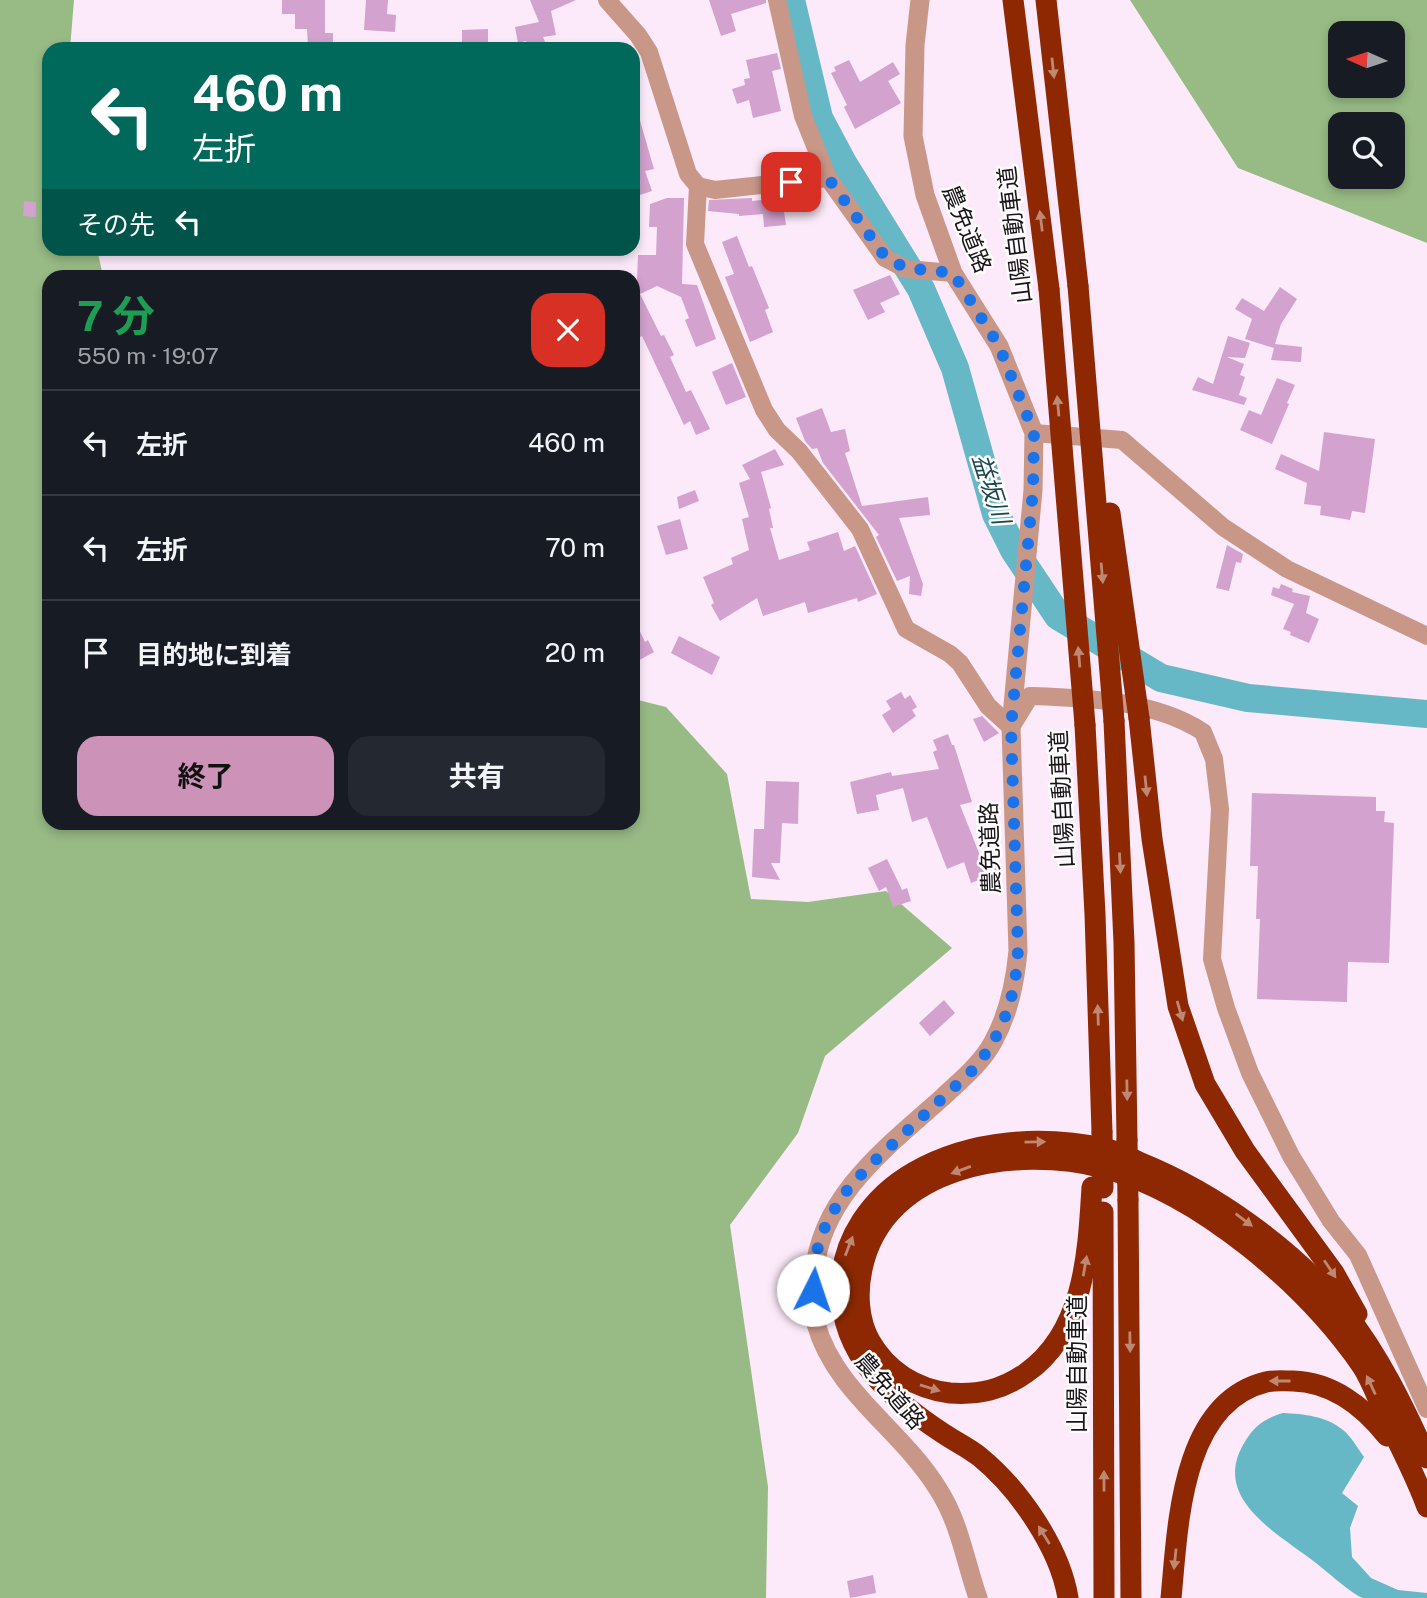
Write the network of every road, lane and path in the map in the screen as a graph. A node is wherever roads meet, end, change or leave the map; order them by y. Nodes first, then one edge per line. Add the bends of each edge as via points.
1 (607, 0) edge
2 (777, 0) edge
3 (920, 0) edge
4 (1013, 0) edge
5 (1046, 0) edge
6 (828, 178) junction
7 (698, 186) junction
8 (953, 273) junction
9 (1078, 286) junction
10 (1034, 433) junction
11 (1427, 636) edge
12 (1011, 727) junction
13 (1097, 1187) junction
14 (1376, 1358) junction
15 (1427, 1409) edge
16 (1419, 1463) edge
17 (1427, 1507) edge
18 (978, 1598) edge
19 (1068, 1598) edge
20 (1104, 1598) edge
21 (1131, 1598) edge
22 (1171, 1598) edge

1 - 7 street via 649,52 688,174
2 - 6 street via 803,116
3 - 8 street, 農免道路 via 913,136 925,195
13 -> 4 highway, 山陽自動車道, bridge via 1102,1132 1085,725 1049,289
5 -> 9 highway
6 - 7 street via 715,190
6 - 8 street via 886,258 906,268
7 - 12 street via 695,244 770,420 860,528 906,629 960,663 988,706
8 - 10 street, 農免道路 via 999,346
9 -> 14 highway, bridge via 1176,993 1205,1084 1245,1152 1334,1273 1368,1332
9 -> 21 highway, bridge via 1114,721 1124,943
10 - 11 street via 1122,440 1223,527 1287,569
10 - 12 street, 農免道路
12 - 15 street via 1030,696 1158,711 1203,732 1214,759 1220,809 1212,959 1226,1008 1250,1073 1291,1156 1357,1255
12 - 18 street, 農免道路 via 1018,951 1008,1010 975,1068 843,1195 815,1256 813,1290 815,1322 828,1355 846,1383 938,1488 964,1546
16 -> 13 highway via 1364,1369 1328,1322 1278,1273 1227,1231 1159,1189 1104,1168 1050,1159 1010,1159 976,1165 906,1196 881,1224 865,1254 858,1286 869,1340 886,1363 908,1381 937,1391 972,1395 1008,1386 1039,1364 1063,1333 1078,1296
20 -> 13 highway, 山陽自動車道
14 - 16 highway via 1401,1402
19 -> 14 highway via 1052,1548 1009,1487 981,1458 893,1396 869,1371 854,1346 843,1315 846,1246 870,1208 898,1181 931,1162 1009,1142 1052,1141 1110,1150 1164,1172 1236,1214 1290,1256 1343,1311
16 - 17 highway
16 -> 22 highway via 1343,1394 1307,1381 1268,1381 1240,1392 1217,1411 1198,1443 1177,1534

